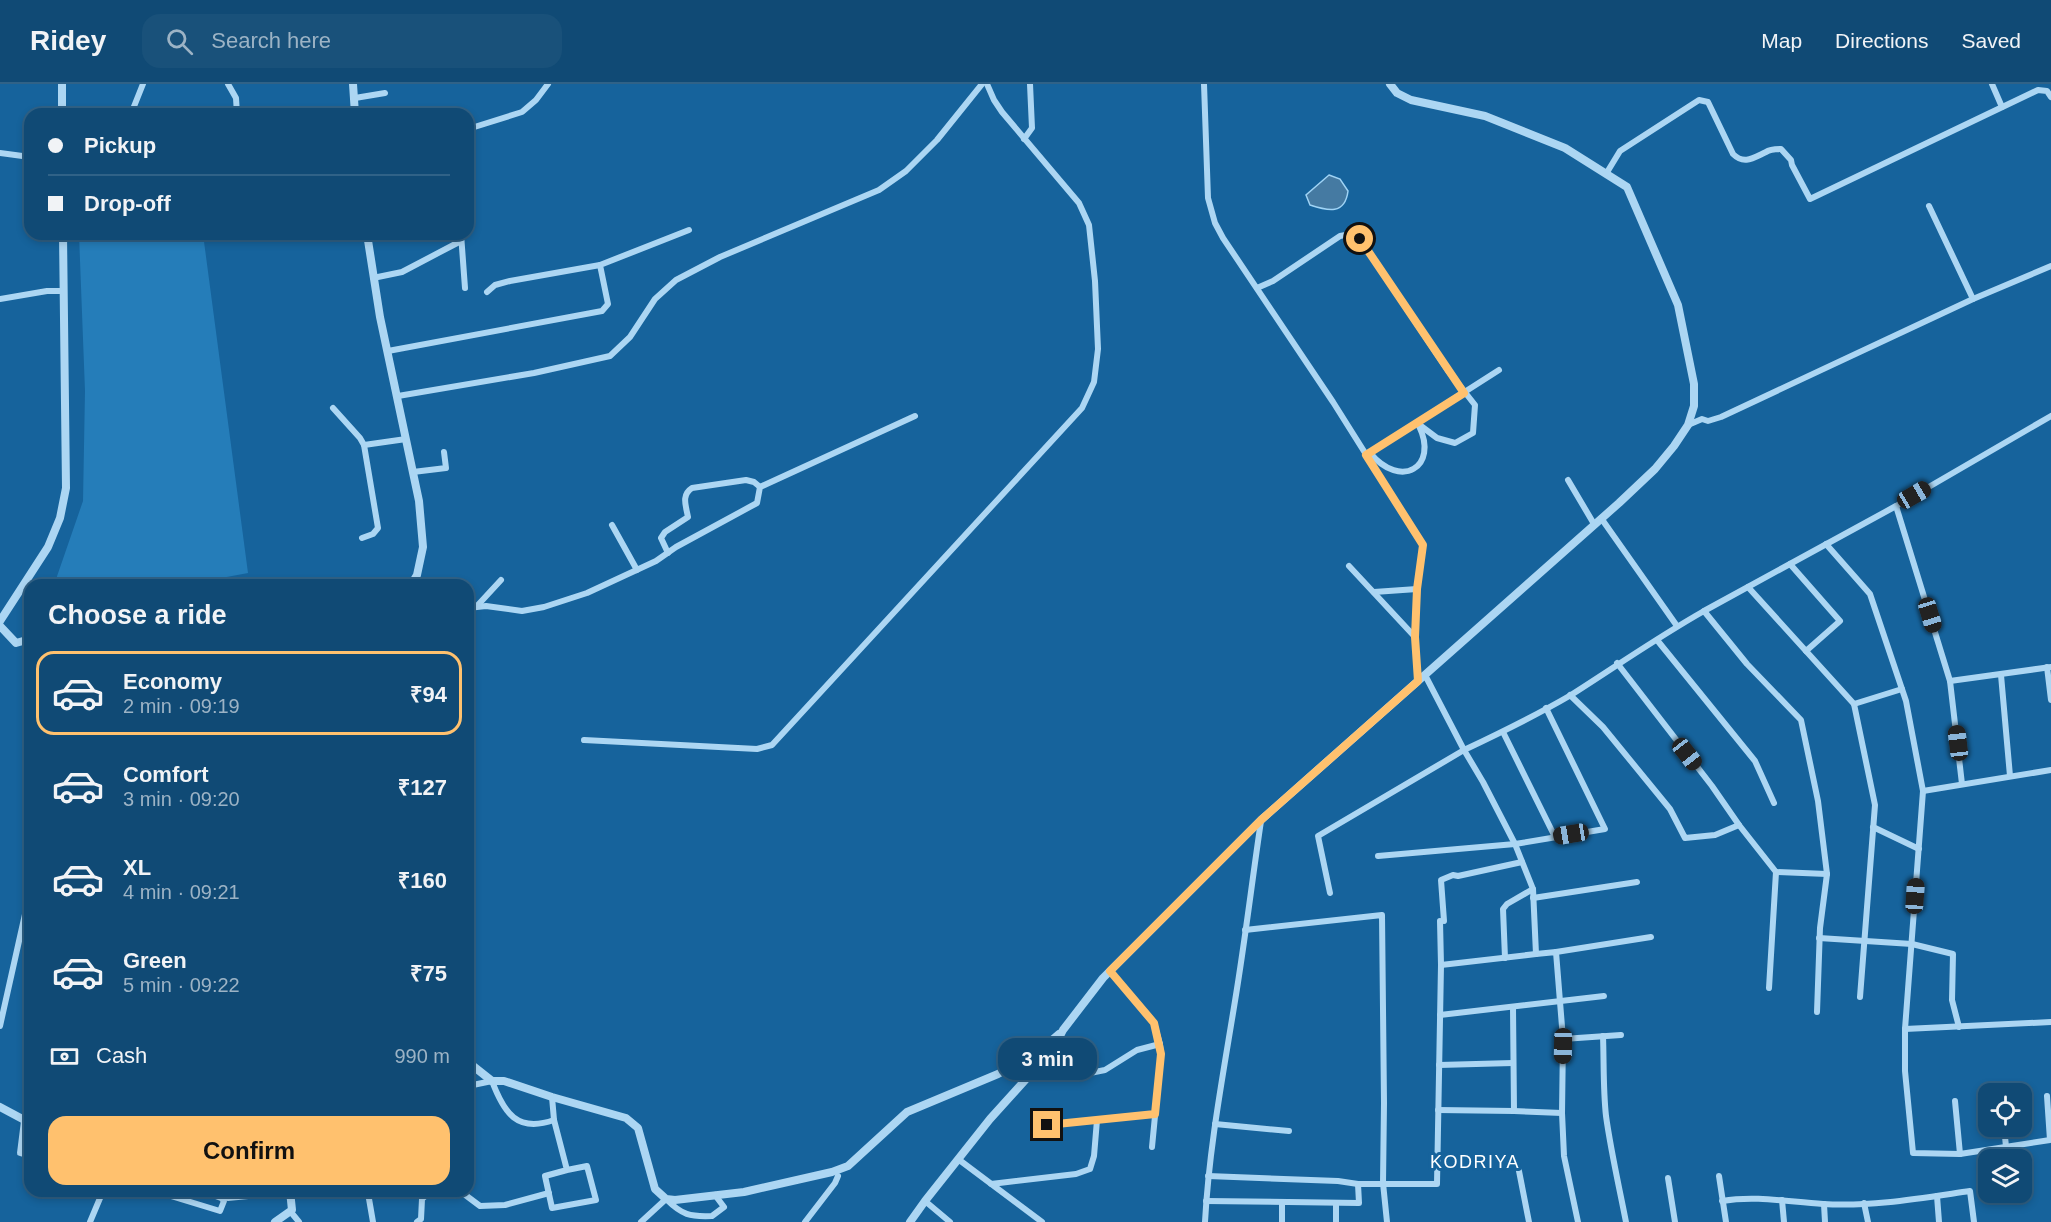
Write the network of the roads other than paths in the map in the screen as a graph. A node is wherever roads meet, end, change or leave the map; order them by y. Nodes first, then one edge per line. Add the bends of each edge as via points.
1 (62, 84) edge
2 (143, 84) edge
3 (228, 84) edge
4 (353, 84) edge
5 (548, 84) edge
6 (982, 84) edge
7 (987, 84) edge
8 (1030, 84) edge
9 (1204, 84) edge
10 (1390, 84) edge
11 (1992, 84) edge
12 (385, 93) dead end
13 (2051, 97) edge
14 (355, 98) junction
15 (2002, 107) junction
16 (62, 108) edge
17 (133, 108) edge
18 (237, 108) edge
19 (355, 108) edge
20 (474, 127) edge
21 (1024, 139) junction
22 (0, 153) edge
23 (24, 156) edge
24 (1606, 174) junction
25 (1929, 206) dead end
26 (689, 230) dead end
27 (63, 240) edge
28 (368, 240) edge
29 (456, 240) edge
30 (461, 240) edge
31 (600, 266) junction
32 (2051, 266) edge
33 (373, 278) junction
34 (465, 288) dead end
35 (1257, 288) junction
36 (63, 291) junction
37 (487, 292) dead end
38 (0, 299) edge
39 (1973, 299) junction
40 (388, 351) junction
41 (1499, 370) dead end
42 (1464, 393) junction
43 (398, 396) junction
44 (333, 408) dead end
45 (915, 416) dead end
46 (2051, 416) edge
47 (1417, 423) junction
48 (1688, 425) junction
49 (406, 439) junction
50 (364, 445) junction
51 (444, 452) dead end
52 (1368, 454) junction
53 (413, 472) junction
54 (1568, 480) dead end
55 (760, 487) junction
56 (1896, 506) junction
57 (1598, 521) junction
58 (612, 525) dead end
59 (362, 537) dead end
60 (1826, 544) junction
61 (668, 553) junction
62 (1790, 564) junction
63 (1349, 566) dead end
64 (636, 570) junction
65 (28, 579) edge
66 (415, 579) edge
67 (501, 580) dead end
68 (24, 586) edge
69 (1748, 586) junction
70 (1417, 589) junction
71 (1374, 592) junction
72 (476, 607) joint
73 (1704, 611) junction
74 (0, 624) edge
75 (1677, 626) junction
76 (1415, 637) junction
77 (1657, 640) junction
78 (24, 641) edge
79 (1806, 651) junction
80 (1617, 663) junction
81 (2049, 667) edge
82 (2001, 675) junction
83 (1421, 678) junction
84 (1950, 681) junction
85 (1902, 689) junction
86 (1570, 695) junction
87 (2051, 700) edge
88 (1854, 704) junction
89 (1546, 708) junction
90 (1503, 732) junction
91 (584, 740) dead end
92 (1464, 750) junction
93 (2051, 770) edge
94 (2010, 776) junction
95 (1962, 784) junction
96 (1923, 791) junction
97 (1774, 803) dead end
98 (1261, 820) junction
99 (1739, 825) junction
100 (1873, 827) junction
101 (1555, 837) junction
102 (1515, 844) junction
103 (1919, 849) junction
104 (1378, 856) dead end
105 (1522, 862) junction
106 (1776, 872) junction
107 (1827, 874) junction
108 (1637, 882) dead end
109 (1533, 889) junction
110 (1330, 893) dead end
111 (1533, 898) junction
112 (24, 919) edge
113 (1245, 930) junction
114 (1651, 937) dead end
115 (1819, 938) junction
116 (1863, 940) junction
117 (1912, 944) junction
118 (1556, 952) junction
119 (1536, 954) junction
120 (1505, 958) junction
121 (1441, 965) junction
122 (1110, 971) junction
123 (1769, 988) dead end
124 (1604, 996) dead end
125 (1860, 997) dead end
126 (1561, 1001) junction
127 (1513, 1008) junction
128 (1817, 1012) dead end
129 (1440, 1015) junction
130 (2051, 1022) edge
131 (0, 1026) edge
132 (1959, 1027) junction
133 (1905, 1029) junction
134 (1064, 1030) junction
135 (1621, 1035) dead end
136 (1603, 1036) junction
137 (1563, 1039) junction
138 (1160, 1044) junction
139 (1047, 1056) junction
140 (1513, 1063) junction
141 (1439, 1065) junction
142 (474, 1067) edge
143 (492, 1081) junction
144 (474, 1085) edge
145 (2047, 1096) dead end
146 (552, 1097) junction
147 (1955, 1101) dead end
148 (0, 1107) edge
149 (1438, 1110) junction
150 (1514, 1112) junction
151 (1562, 1113) junction
152 (1155, 1114) junction
153 (24, 1120) edge
154 (554, 1120) junction
155 (1097, 1120) junction
156 (1215, 1124) junction
157 (1047, 1125) dead end
158 (1289, 1131) dead end
159 (24, 1135) edge
160 (2005, 1137) edge
161 (1152, 1146) dead end
162 (2006, 1147) junction
163 (24, 1154) edge
164 (1960, 1154) junction
165 (958, 1159) junction
166 (567, 1170) junction
167 (1520, 1171) dead end
168 (838, 1176) dead end
169 (1208, 1176) junction
170 (1719, 1176) dead end
171 (1668, 1178) dead end
172 (1383, 1183) junction
173 (991, 1184) junction
174 (1358, 1184) junction
175 (549, 1193) junction
176 (726, 1194) junction
177 (715, 1195) junction
178 (1936, 1196) junction
179 (101, 1197) edge
180 (174, 1197) edge
181 (218, 1197) edge
182 (238, 1197) edge
183 (291, 1197) edge
184 (369, 1197) edge
185 (424, 1197) edge
186 (468, 1197) edge
187 (228, 1198) dead end
188 (666, 1199) junction
189 (1782, 1200) junction
190 (924, 1201) junction
191 (1722, 1201) junction
192 (1206, 1202) junction
193 (1282, 1202) junction
194 (1864, 1203) junction
195 (1336, 1204) junction
196 (1824, 1204) junction
197 (724, 1207) junction
198 (291, 1211) junction
199 (92, 1221) edge
200 (420, 1221) edge
201 (275, 1222) edge
202 (299, 1222) edge
203 (373, 1222) edge
204 (640, 1222) edge
205 (805, 1222) edge
206 (910, 1222) edge
207 (950, 1222) edge
208 (1042, 1222) edge
209 (1205, 1222) edge
210 (1282, 1222) edge
211 (1336, 1222) edge
212 (1387, 1222) edge
213 (1529, 1222) edge
214 (1578, 1222) edge
215 (1626, 1222) edge
216 (1675, 1222) edge
217 (1726, 1222) edge
218 (1784, 1222) edge
219 (1825, 1222) edge
220 (1868, 1222) edge
221 (1939, 1222) edge
222 (1974, 1222) edge

1 - 16 street
2 - 17 street
3 - 18 street
4 - 14 street
5 - 20 street via 522,112
6 - 43 street via 943,134 906,171 879,190 720,257 676,280 655,299 630,337 610,357
7 - 21 street via 1002,112
8 - 21 street via 1032,128
9 - 35 street via 1211,211 1223,238
10 - 24 street via 1411,100 1485,116 1565,148
11 - 15 street
12 - 14 street
13 - 15 street via 2047,91 2038,90
14 - 19 street
15 - 24 street via 1810,199 1791,160 1781,149 1738,160 1708,102 1699,100 1620,152
21 - 91 street via 1078,203 1089,225 1098,349 1094,382 1082,408 772,745 757,749
22 - 23 street
24 - 48 street via 1627,187 1678,305 1694,384 1694,406
25 - 39 street
26 - 31 street
27 - 36 street
28 - 33 street
29 - 33 street via 402,272
30 - 34 street
31 - 37 street via 510,281
31 - 40 street via 608,304 602,311
32 - 39 street
33 - 40 street
35 - 42 street via 1340,236 1356,236
35 - 52 street
36 - 38 street
36 - 65 street via 66,488 60,518 48,547
39 - 48 street via 1721,417
40 - 43 street
41 - 42 street
42 - 47 street
42 - 47 street via 1471,398 1475,412 1473,433 1462,441 1437,438
43 - 49 street
44 - 50 street
45 - 55 street
46 - 56 street
47 - 52 street
47 - 52 street via 1425,439 1424,452 1414,469 1393,471
48 - 57 street via 1654,469
49 - 50 street
49 - 53 street
50 - 59 street via 378,528
51 - 53 street via 446,468
52 - 70 street via 1423,545
53 - 66 street via 423,547
54 - 57 street
55 - 61 street via 757,503
55 - 61 street via 746,480 686,492 688,517 661,537
56 - 60 street
56 - 84 street
57 - 75 street
57 - 83 street
58 - 64 street
60 - 62 street
60 - 85 street via 1870,594
61 - 64 street
62 - 69 street
62 - 79 street via 1840,621
63 - 71 street
64 - 72 street via 587,593 544,607 522,611
67 - 72 street
68 - 74 street
69 - 73 street
69 - 79 street
70 - 71 street
70 - 76 street
71 - 76 street
73 - 75 street
73 - 107 street via 1747,664 1801,720 1818,801
74 - 78 street via 16,643
75 - 77 street
76 - 83 street
77 - 80 street
77 - 97 street via 1755,761
79 - 88 street
80 - 86 street
80 - 99 street
81 - 82 street
81 - 87 street
82 - 84 street
82 - 94 street
83 - 92 street
83 - 98 street
84 - 95 street
85 - 88 street
85 - 96 street
86 - 89 street
86 - 99 street via 1603,727 1670,809 1684,838 1715,835
88 - 100 street via 1875,805
89 - 90 street
89 - 101 street via 1605,829
90 - 92 street
90 - 101 street
92 - 102 street
92 - 110 street via 1318,836
93 - 94 street
94 - 95 street
95 - 96 street
96 - 103 street
98 - 113 street
98 - 122 street
99 - 106 street
100 - 103 street
100 - 116 street
101 - 102 street
102 - 104 street
102 - 105 street
103 - 117 street
105 - 109 street
105 - 121 street via 1453,874 1442,880
106 - 107 street
106 - 123 street
107 - 115 street
108 - 111 street
109 - 111 street
109 - 120 street via 1503,909
111 - 119 street
112 - 131 street
113 - 156 street
113 - 172 street via 1382,915
114 - 118 street
115 - 116 street
115 - 128 street
116 - 117 street
116 - 125 street
117 - 132 street via 1953,954 1952,1000
117 - 133 street
118 - 119 street
118 - 126 street
119 - 120 street
120 - 121 street
121 - 129 street
122 - 134 street
122 - 138 street via 1154,1023
124 - 126 street
126 - 127 street
126 - 137 street
127 - 129 street
127 - 140 street
129 - 141 street
130 - 132 street
132 - 133 street
133 - 164 street via 1913,1153
134 - 139 street
134 - 176 street via 1038,1053 998,1074 907,1112 848,1166
135 - 136 street
136 - 137 street
136 - 215 street via 1606,1113
137 - 151 street
138 - 139 street via 1137,1050 1105,1070 1070,1077
138 - 152 street
139 - 165 street
140 - 141 street
140 - 150 street
141 - 149 street
142 - 143 street
143 - 144 street
143 - 146 street via 504,1081
143 - 154 street via 500,1102 513,1118 538,1126
145 - 162 street via 2050,1140
146 - 154 street
146 - 188 street via 626,1118 638,1128 655,1189
147 - 164 street
148 - 153 street
149 - 150 street
149 - 172 street via 1437,1184
150 - 151 street
151 - 214 street via 1564,1156
152 - 155 street
152 - 161 street
154 - 166 street
155 - 157 street
155 - 173 street via 1090,1169
156 - 158 street
156 - 169 street
159 - 163 street via 20,1153
160 - 162 street
162 - 164 street
165 - 173 street
165 - 190 street
166 - 175 street via 545,1176
166 - 175 street via 587,1166 596,1200 552,1208
167 - 213 street
168 - 205 street
169 - 174 street
169 - 192 street
170 - 191 street
171 - 216 street
172 - 174 street
172 - 212 street
173 - 208 street
174 - 195 street via 1359,1203
175 - 186 street via 480,1206
176 - 177 street
176 - 197 street
177 - 188 street
177 - 197 street
178 - 194 street
178 - 221 street
178 - 222 street via 1970,1191
179 - 199 street
180 - 181 street via 220,1211 224,1201
182 - 187 street
183 - 198 street
184 - 203 street
185 - 200 street
188 - 197 street via 689,1216 712,1216
188 - 204 street
189 - 191 street
189 - 196 street
189 - 218 street
190 - 206 street
190 - 207 street
191 - 217 street
192 - 193 street
192 - 209 street
193 - 195 street
193 - 210 street
194 - 196 street
194 - 220 street
195 - 211 street
196 - 219 street
198 - 201 street
198 - 202 street

